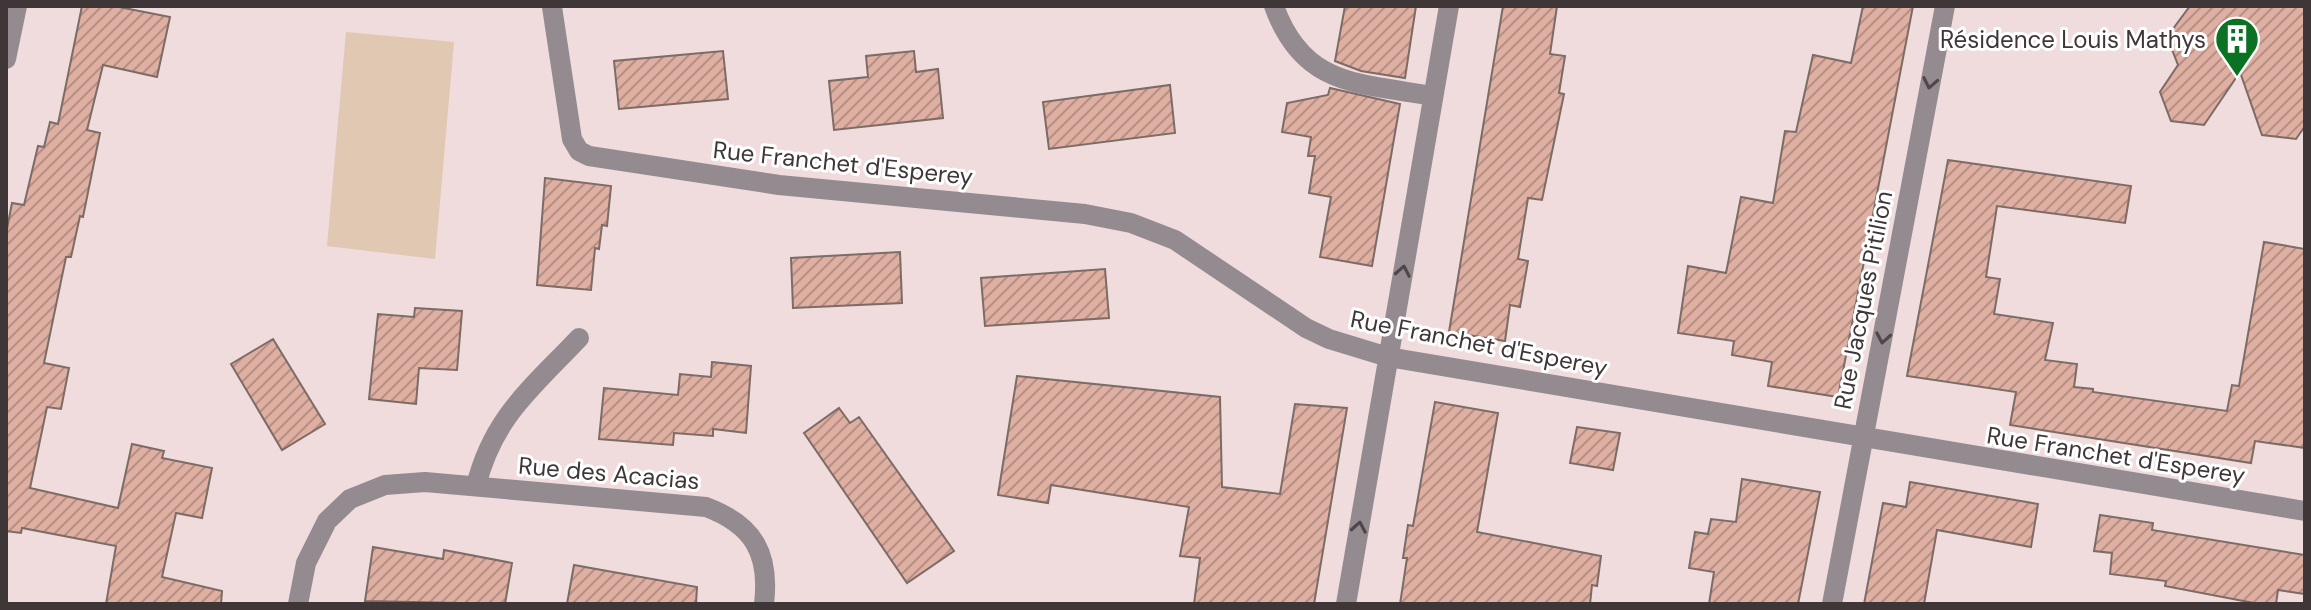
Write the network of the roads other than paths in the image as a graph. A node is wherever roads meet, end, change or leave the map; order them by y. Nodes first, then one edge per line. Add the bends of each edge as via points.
1 (17, 6) edge
2 (1274, 6) edge
3 (1449, 6) edge
4 (1945, 6) edge
5 (552, 7) edge
6 (6, 59) edge
7 (1433, 96) junction
8 (579, 338) dead end
9 (1388, 357) junction
10 (1863, 439) junction
11 (476, 486) junction
12 (2305, 511) edge
13 (298, 604) edge
14 (764, 604) edge
15 (1346, 604) edge
16 (1832, 604) edge

1 - 6 street
2 - 7 street via 1291,42 1319,70
3 - 7 street
4 -> 10 street, Rue Jacques Pitilion
5 - 9 street, Rue Franchet d'Esperey via 572,139 589,156 795,187 1120,220 1175,240 1280,313 1329,339
9 -> 7 street
8 - 11 street, Rue des Acacias via 497,428
9 - 10 street, Rue Franchet d'Esperey
15 -> 9 street
10 - 12 street, Rue Franchet d'Esperey
10 - 16 street, Rue Jacques Pitilion
11 - 13 street, Rue des Acacias via 406,482 350,499 318,535
11 - 14 street, Rue des Acacias via 706,507 721,513 745,530 763,556

